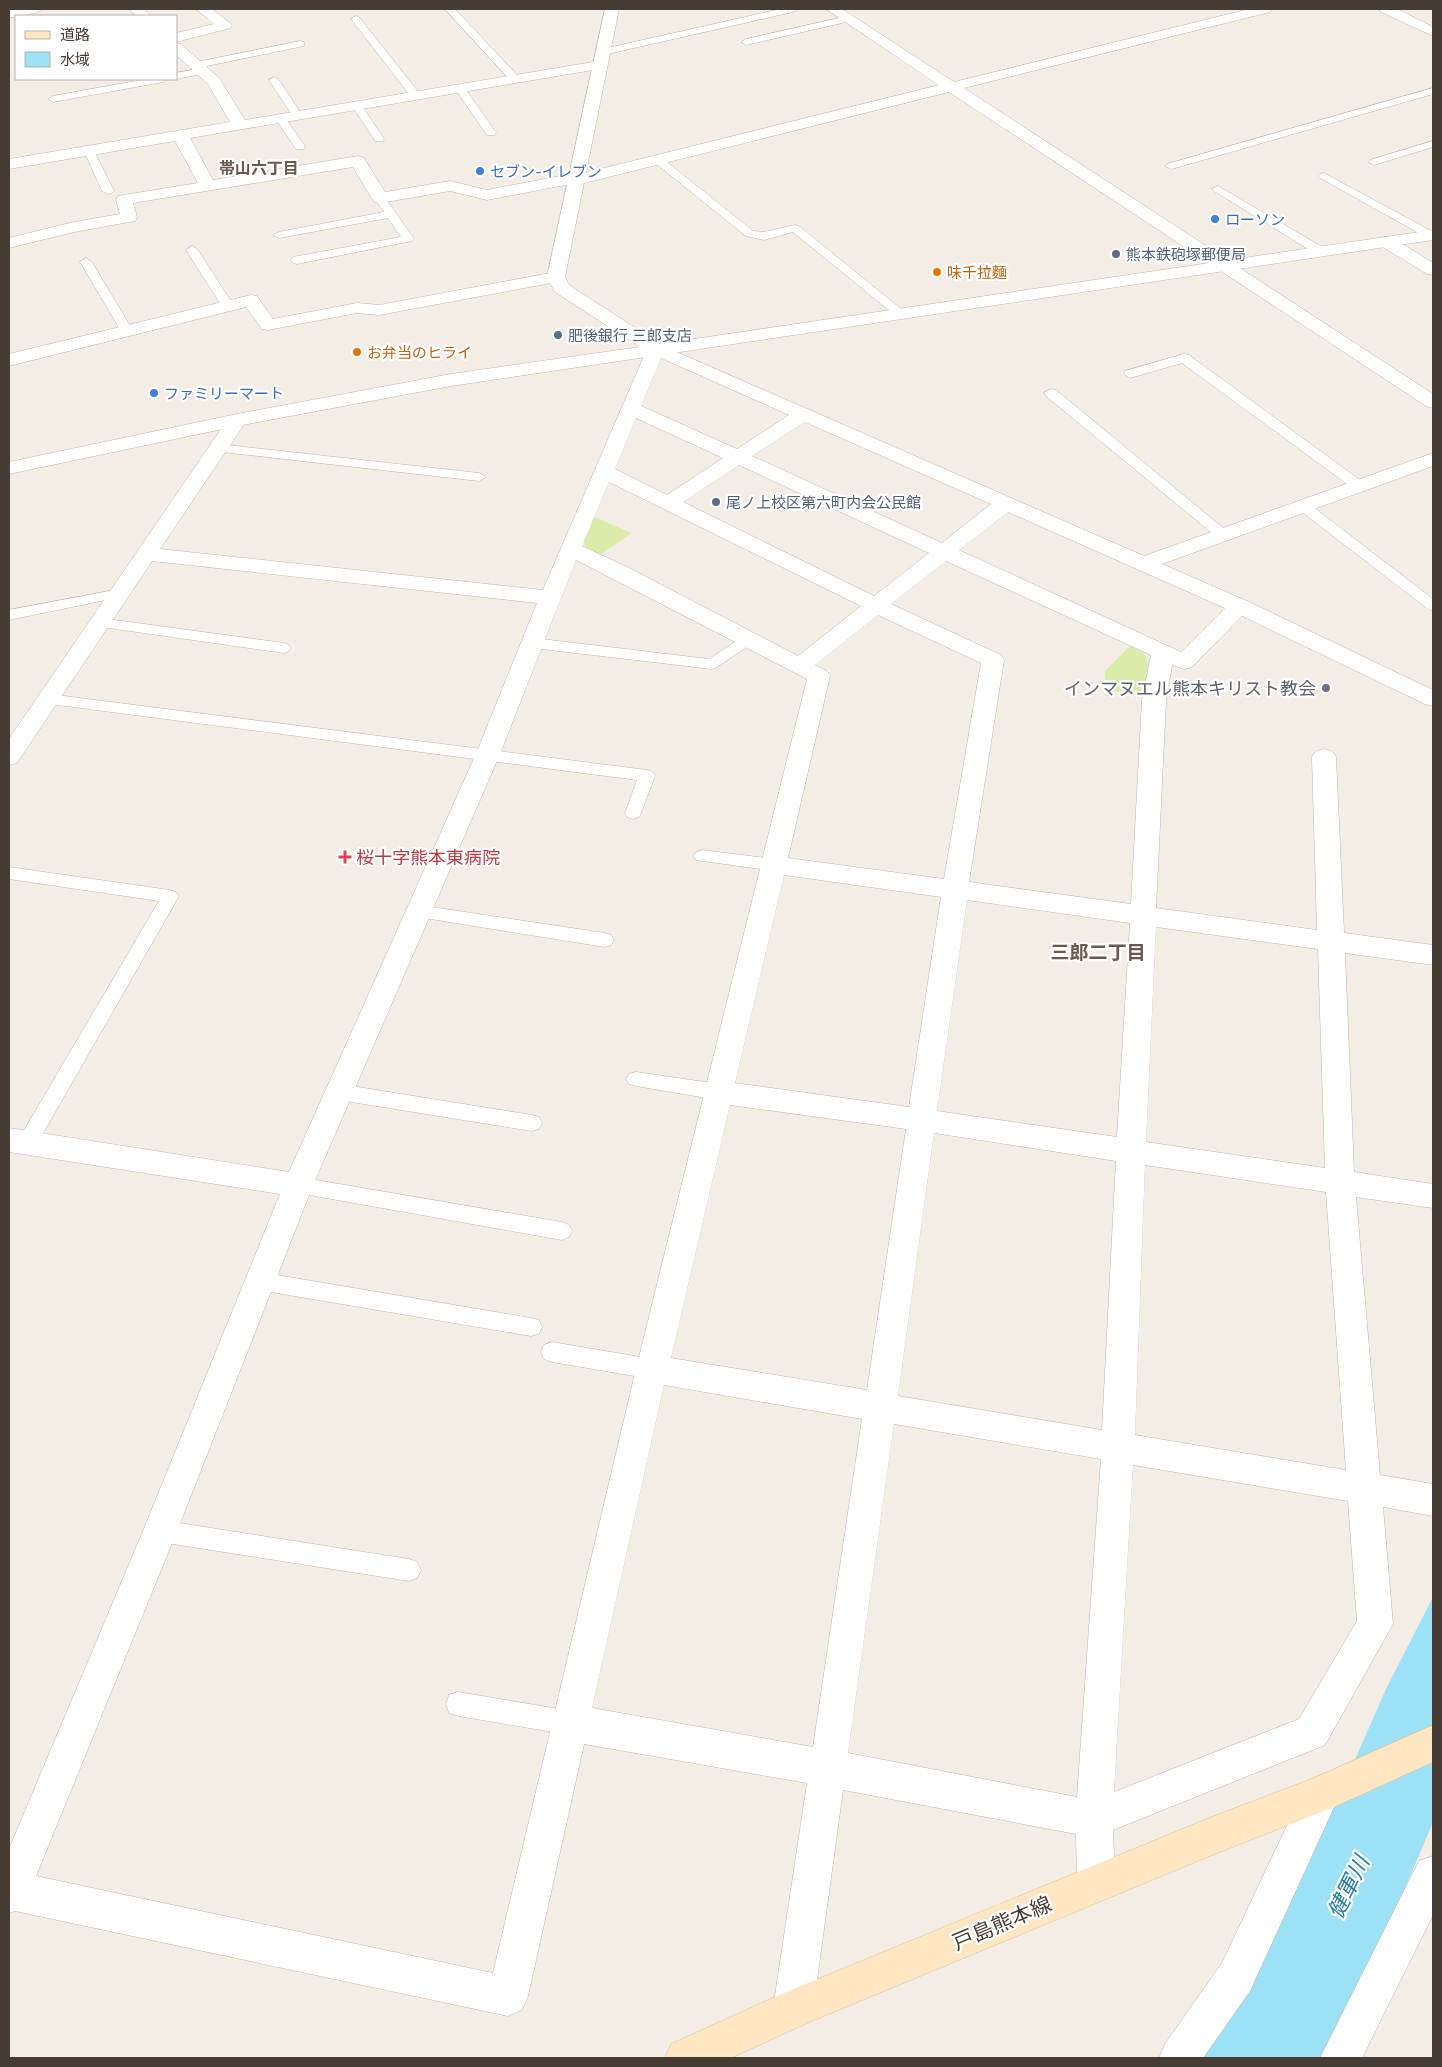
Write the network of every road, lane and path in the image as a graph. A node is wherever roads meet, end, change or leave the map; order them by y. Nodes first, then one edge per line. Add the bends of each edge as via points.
1 (34, 9) edge
2 (203, 9) edge
3 (450, 9) edge
4 (612, 9) edge
5 (793, 9) edge
6 (833, 9) edge
7 (1265, 9) edge
8 (1386, 9) edge
9 (9, 14) edge
10 (356, 19) dead end
11 (848, 19) junction
12 (1433, 32) edge
13 (178, 37) edge
14 (746, 42) dead end
15 (300, 44) dead end
16 (178, 49) edge
17 (601, 59) junction
18 (200, 68) junction
19 (178, 75) edge
20 (158, 80) edge
21 (274, 80) dead end
22 (515, 80) junction
23 (951, 87) junction
24 (460, 89) junction
25 (1433, 91) edge
26 (416, 96) junction
27 (54, 99) dead end
28 (356, 106) junction
29 (297, 116) junction
30 (280, 118) junction
31 (240, 125) junction
32 (492, 133) dead end
33 (180, 135) junction
34 (379, 139) dead end
35 (1433, 144) edge
36 (300, 147) dead end
37 (90, 151) junction
38 (658, 160) junction
39 (1374, 162) dead end
40 (9, 164) edge
41 (1171, 166) dead end
42 (1324, 176) dead end
43 (576, 179) junction
44 (208, 186) junction
45 (1218, 189) dead end
46 (108, 191) dead end
47 (380, 198) junction
48 (391, 214) junction
49 (279, 235) dead end
50 (1432, 235) edge
51 (1387, 242) junction
52 (9, 243) edge
53 (192, 250) dead end
54 (1320, 251) junction
55 (297, 260) dead end
56 (86, 262) dead end
57 (1226, 265) junction
58 (1433, 270) edge
59 (556, 277) junction
60 (228, 306) junction
61 (900, 313) junction
62 (126, 331) junction
63 (656, 349) junction
64 (9, 360) edge
65 (1130, 374) dead end
66 (1051, 393) dead end
67 (1433, 402) edge
68 (631, 408) junction
69 (803, 414) junction
70 (237, 420) junction
71 (218, 448) junction
72 (738, 457) junction
73 (1433, 458) edge
74 (9, 468) edge
75 (603, 471) junction
76 (479, 477) dead end
77 (1359, 486) junction
78 (668, 502) junction
79 (1006, 503) junction
80 (1303, 506) junction
81 (1223, 535) junction
82 (570, 549) junction
83 (944, 552) junction
84 (147, 554) junction
85 (1143, 564) junction
86 (120, 593) junction
87 (551, 598) junction
88 (875, 605) junction
89 (1239, 606) junction
90 (1433, 606) edge
91 (9, 615) edge
92 (100, 622) junction
93 (749, 639) junction
94 (533, 643) junction
95 (284, 648) dead end
96 (1163, 652) junction
97 (800, 665) junction
98 (48, 699) junction
99 (1433, 699) edge
100 (488, 754) junction
101 (9, 757) edge
102 (1324, 757) dead end
103 (633, 813) dead end
104 (702, 856) dead end
105 (774, 865) junction
106 (9, 873) edge
107 (956, 891) junction
108 (418, 911) junction
109 (1143, 916) junction
110 (605, 940) dead end
111 (1331, 942) junction
112 (1433, 955) edge
113 (636, 1079) dead end
114 (339, 1092) junction
115 (719, 1092) junction
116 (922, 1120) junction
117 (532, 1123) dead end
118 (18, 1141) edge
119 (1130, 1151) junction
120 (1340, 1183) junction
121 (298, 1185) junction
122 (1433, 1196) edge
123 (562, 1231) dead end
124 (259, 1281) junction
125 (531, 1327) dead end
126 (552, 1352) dead end
127 (652, 1369) junction
128 (880, 1408) junction
129 (1118, 1447) junction
130 (1363, 1488) junction
131 (1433, 1500) edge
132 (160, 1531) junction
133 (409, 1570) dead end
134 (458, 1704) dead end
135 (571, 1723) junction
136 (1433, 1743) edge
137 (828, 1768) junction
138 (1321, 1794) junction
139 (1094, 1819) junction
140 (1433, 1875) edge
141 (1096, 1883) junction
142 (9, 1892) edge
143 (793, 2009) junction
144 (685, 2058) edge
145 (1179, 2058) edge
146 (1340, 2058) edge

1 - 9 street
2 - 13 street via 225,25
3 - 22 lane
4 - 17 street
5 - 17 lane
6 - 11 street
7 - 23 street
8 - 12 street
10 - 26 lane
11 - 14 lane
11 - 23 street
15 - 18 lane
16 - 18 street
17 - 22 street
17 - 43 street
18 - 19 lane
18 - 31 street via 214,81
20 - 27 lane
21 - 29 lane
22 - 24 street
23 - 38 street
23 - 57 street
24 - 26 street
24 - 32 lane
25 - 41 lane
26 - 28 street
28 - 29 street
28 - 34 lane
29 - 30 street
30 - 31 street
30 - 36 lane
31 - 33 street
33 - 37 street
33 - 44 street
35 - 39 lane
37 - 40 street
37 - 46 lane
38 - 43 street
38 - 61 lane via 750,234 764,236 795,228
42 - 50 lane
43 - 47 street via 487,195 450,186
43 - 59 street
44 - 47 street via 358,161
44 - 52 street via 124,200 129,217
45 - 54 lane
47 - 48 lane
48 - 49 lane
48 - 55 lane via 408,239
50 - 51 street
51 - 54 street
51 - 58 street
53 - 60 lane
54 - 57 street
56 - 62 lane
57 - 61 street
57 - 67 street
59 - 60 street via 379,310 357,308 268,325 251,300
59 - 63 street via 561,288
60 - 62 street
61 - 63 street
62 - 64 street
63 - 68 street
63 - 69 street
63 - 70 street via 451,380
65 - 77 lane via 1184,358
66 - 81 lane
68 - 72 street
68 - 75 street
69 - 72 street
69 - 79 street
70 - 71 street
70 - 74 street
71 - 76 lane
71 - 84 street
72 - 78 street
72 - 83 street
73 - 77 street
75 - 78 street
75 - 82 street
77 - 80 street
78 - 88 street
79 - 83 street
79 - 85 street
80 - 81 street
80 - 90 lane
81 - 85 street
82 - 87 street
82 - 93 street
83 - 88 street
83 - 96 street
84 - 86 street
84 - 87 street
85 - 89 street
86 - 91 lane
86 - 92 street
87 - 94 street
88 - 97 street
88 - 107 street via 993,660
89 - 96 street via 1184,662
89 - 99 street
92 - 95 lane
92 - 98 street
93 - 94 lane via 712,664
93 - 97 street
94 - 100 street
96 - 109 street via 1154,700
97 - 105 street via 819,676
98 - 100 lane
98 - 101 street
100 - 103 lane via 647,776
100 - 108 street
102 - 111 street
104 - 105 lane
105 - 107 street
105 - 115 street
106 - 118 lane via 170,896
107 - 109 street
107 - 116 street
108 - 110 lane
108 - 114 street
109 - 111 street
109 - 119 street
111 - 112 street
111 - 120 street
113 - 115 lane
114 - 117 lane
114 - 121 street
115 - 116 street
115 - 127 street
116 - 119 street
116 - 128 street
118 - 121 street
119 - 120 street
119 - 129 street
120 - 122 street
120 - 130 street
121 - 123 lane
121 - 124 street
124 - 125 lane
124 - 132 street
126 - 127 lane
127 - 128 street
127 - 135 street
128 - 129 street
128 - 137 street
129 - 130 street
129 - 139 street
130 - 131 street
130 - 139 street via 1375,1624 1312,1732
132 - 133 lane
132 - 142 street
134 - 135 lane
135 - 137 street
135 - 142 street via 508,1996
136 - 138 main road, 戸島熊本線
137 - 139 street
137 - 143 street
138 - 141 main road, 戸島熊本線
138 - 145 street via 1236,1977
139 - 141 street
140 - 146 street
141 - 143 main road, 戸島熊本線
143 - 144 main road, 戸島熊本線

